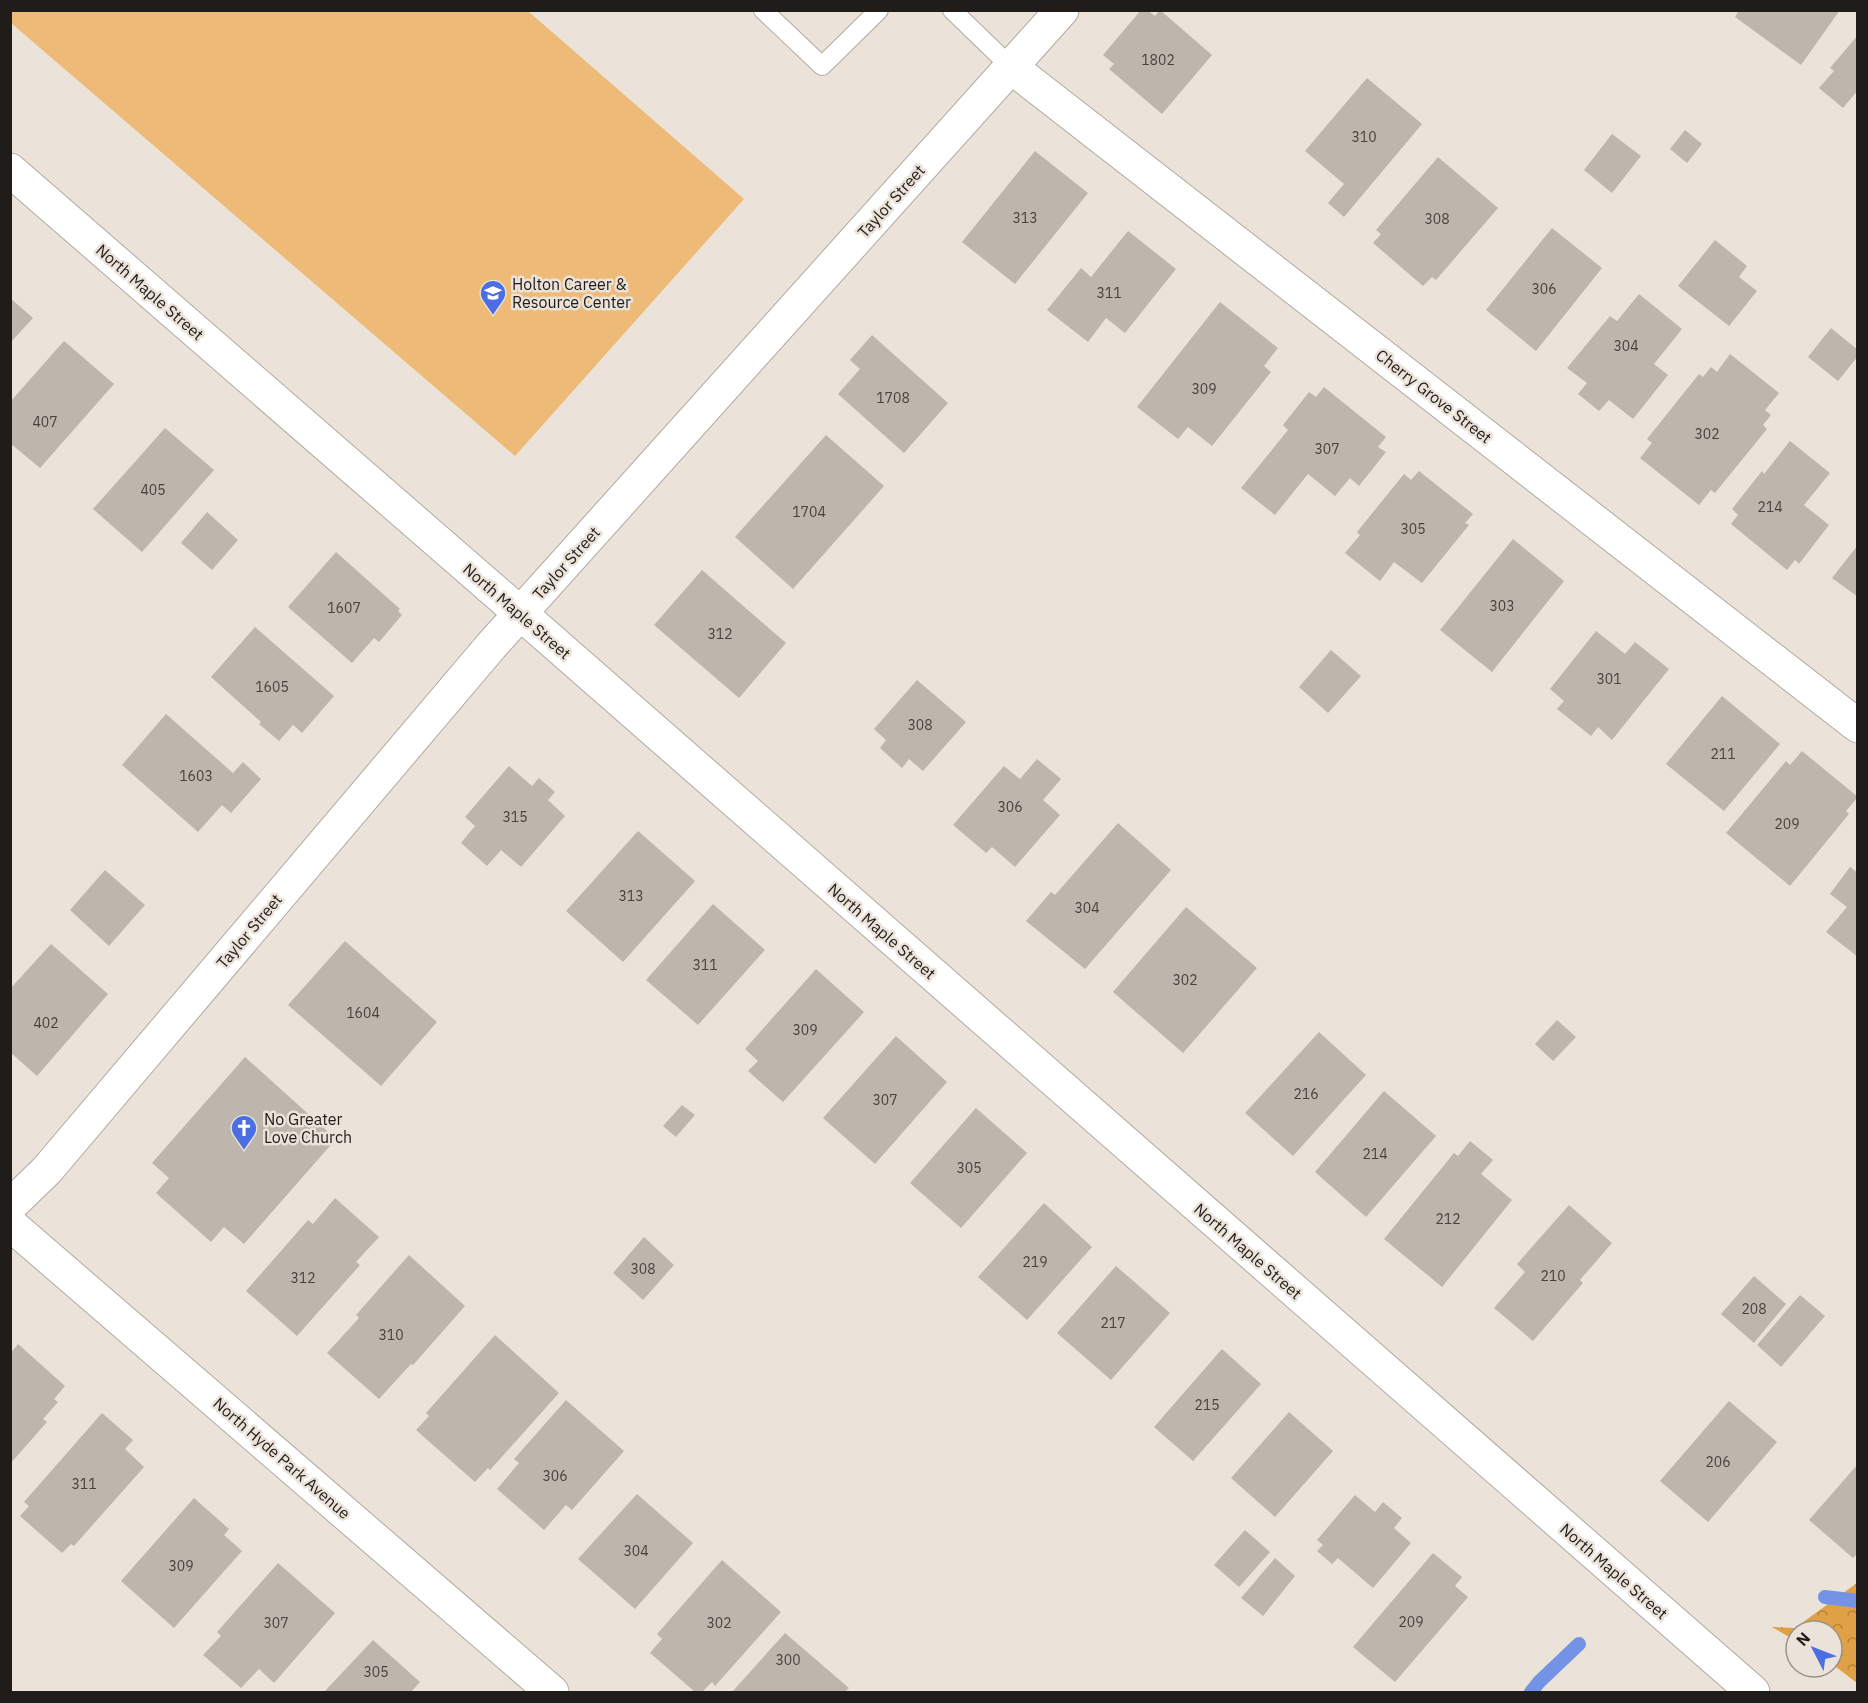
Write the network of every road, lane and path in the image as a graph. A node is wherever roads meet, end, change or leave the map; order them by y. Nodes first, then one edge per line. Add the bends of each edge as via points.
1 (763, 10) edge
2 (879, 10) edge
3 (952, 10) edge
4 (1062, 10) edge
5 (1011, 67) junction
6 (10, 170) edge
7 (520, 614) junction
8 (1857, 726) edge
9 (10, 1206) edge
10 (10, 1224) edge
11 (552, 1692) edge
12 (1753, 1692) edge

1 - 2 lane via 822,66
3 - 5 lane
4 - 5 street, Taylor Street
5 - 7 street, Taylor Street
5 - 8 street, Cherry Grove Street
6 - 7 street, North Maple Street
7 - 9 street, Taylor Street via 47,1170
7 - 12 street, North Maple Street
10 - 11 street, North Hyde Park Avenue

